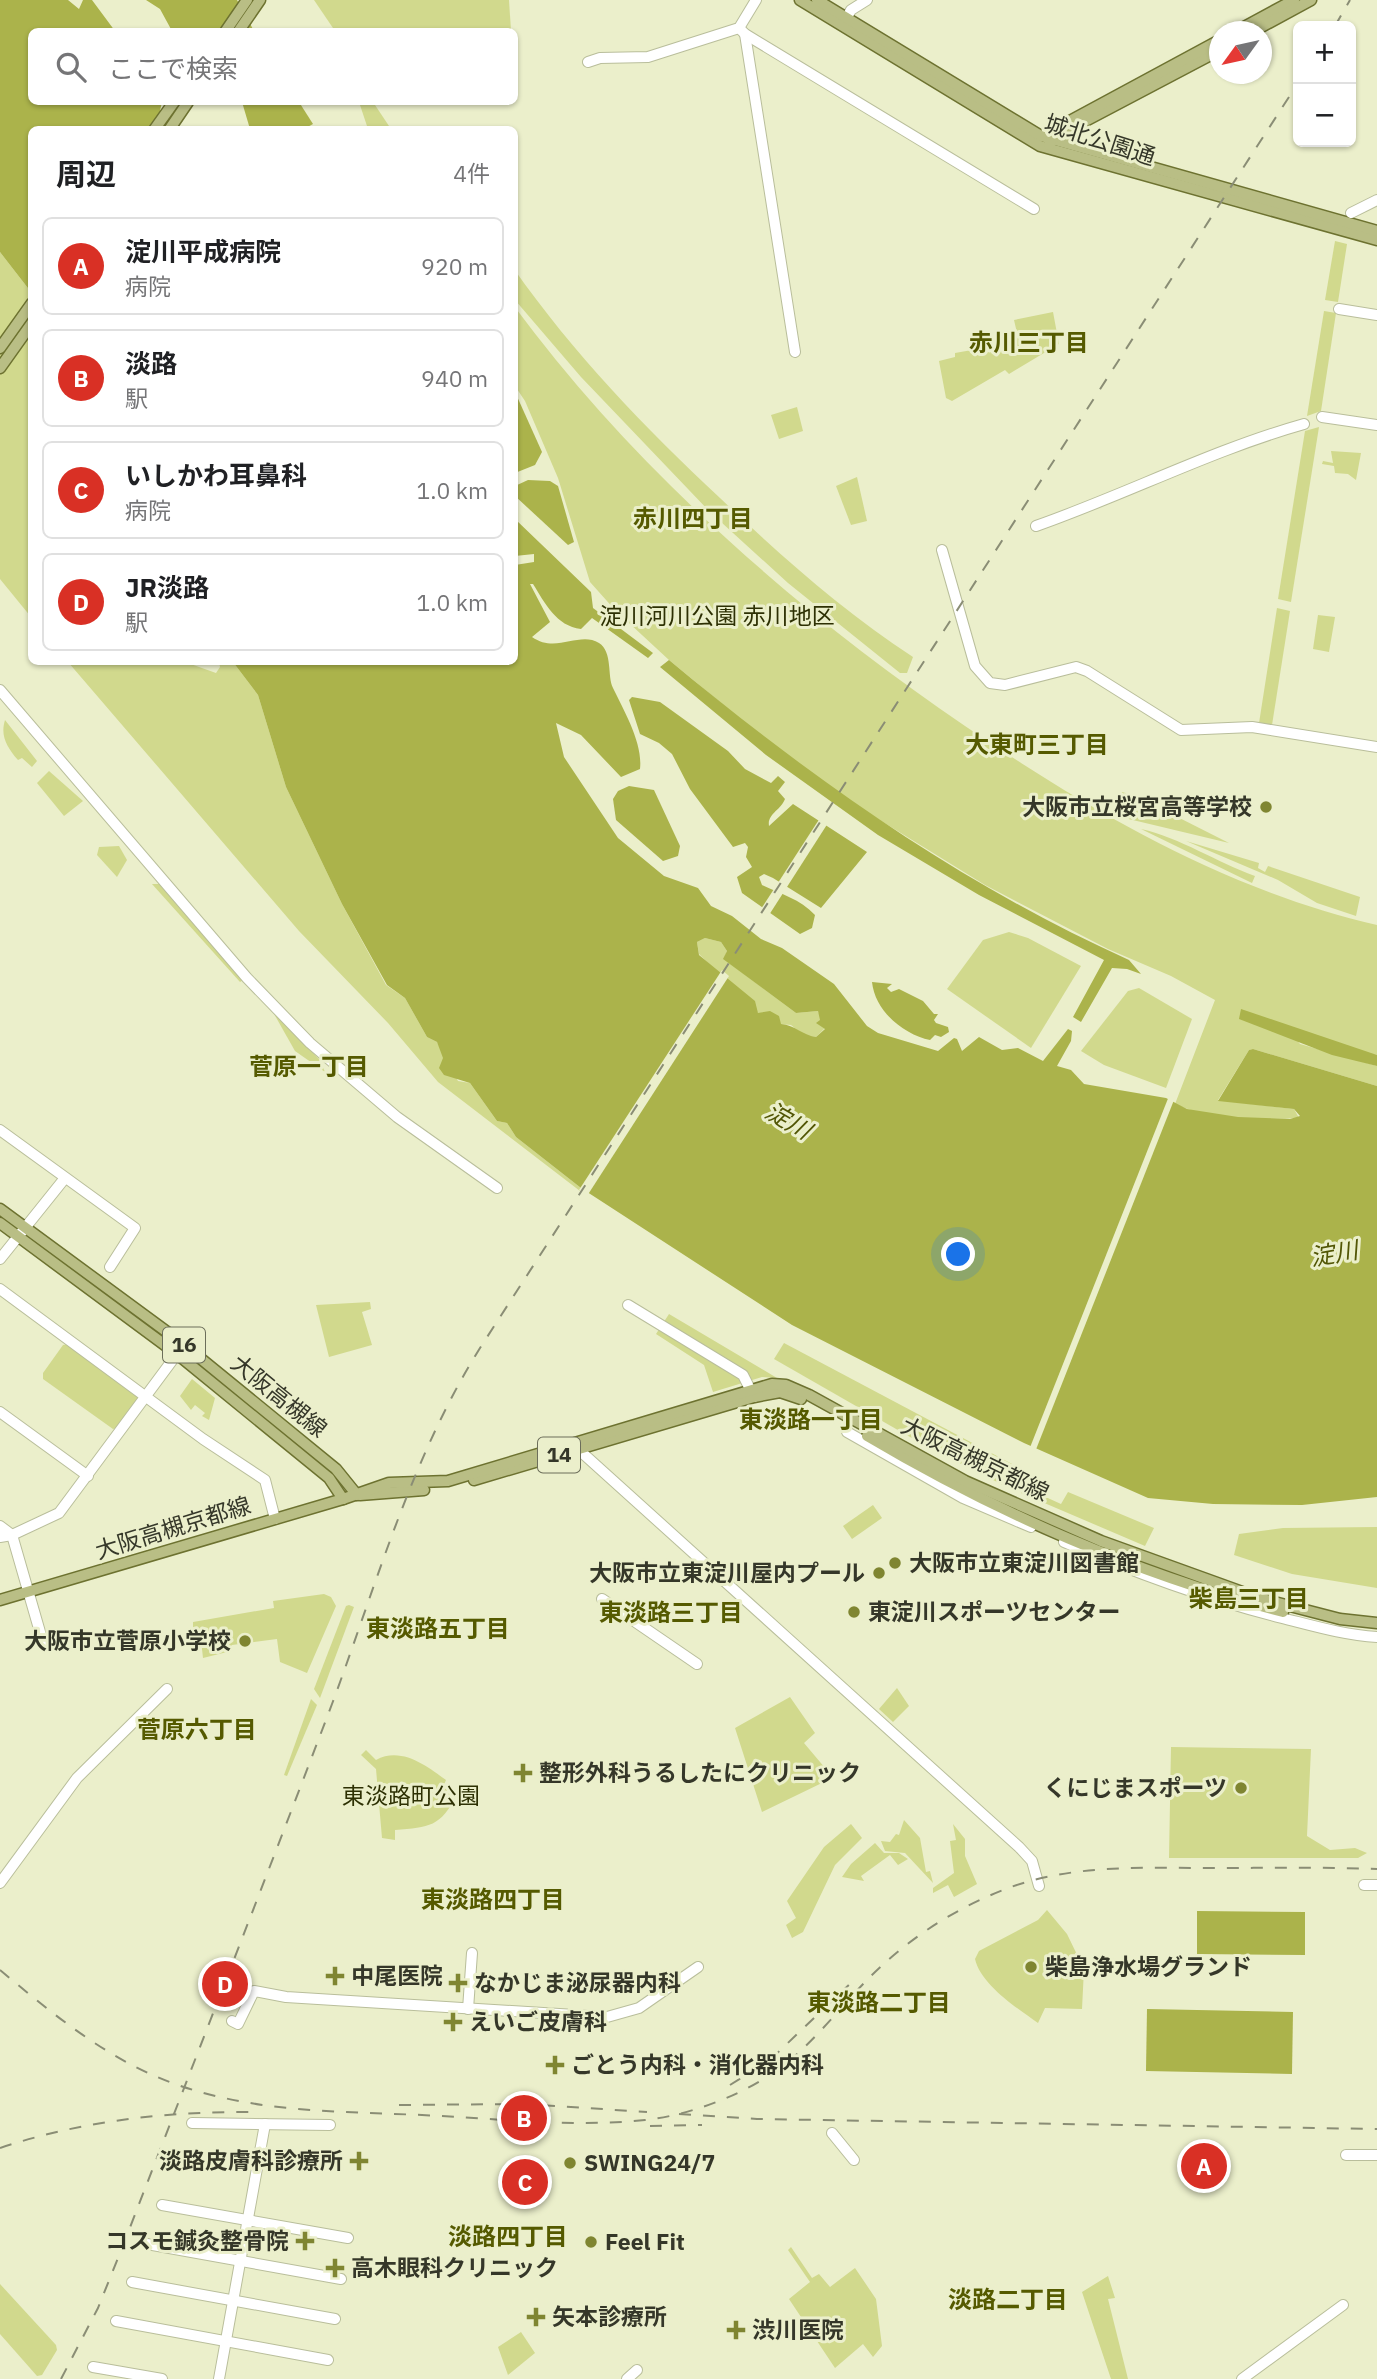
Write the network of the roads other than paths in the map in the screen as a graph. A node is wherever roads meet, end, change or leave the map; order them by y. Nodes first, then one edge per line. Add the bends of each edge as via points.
1 (247, 0) edge
2 (260, 0) edge
3 (756, 0) edge
4 (800, 0) edge
5 (817, 0) edge
6 (867, 0) edge
7 (1294, 0) edge
8 (1311, 0) edge
9 (1256, 21) edge
10 (1272, 21) edge
11 (844, 22) junction
12 (228, 28) edge
13 (241, 28) edge
14 (742, 31) junction
15 (1209, 46) edge
16 (1209, 56) edge
17 (588, 62) dead end
18 (172, 105) edge
19 (186, 105) edge
20 (157, 126) edge
21 (172, 126) edge
22 (1050, 144) junction
23 (1377, 200) edge
24 (1034, 209) dead end
25 (1351, 213) dead end
26 (1377, 231) edge
27 (1377, 240) edge
28 (28, 309) edge
29 (1339, 309) dead end
30 (1377, 315) edge
31 (28, 329) edge
32 (0, 348) edge
33 (795, 352) dead end
34 (0, 368) edge
35 (1322, 417) dead end
36 (1304, 424) dead end
37 (1377, 425) edge
38 (1036, 526) dead end
39 (942, 550) dead end
40 (0, 690) edge
41 (1377, 747) edge
42 (0, 1130) edge
43 (65, 1178) junction
44 (498, 1188) dead end
45 (0, 1209) edge
46 (0, 1223) edge
47 (21, 1232) junction
48 (0, 1259) edge
49 (110, 1267) dead end
50 (0, 1289) edge
51 (628, 1305) dead end
52 (177, 1354) junction
53 (753, 1393) junction
54 (146, 1397) junction
55 (0, 1412) edge
56 (847, 1432) dead end
57 (578, 1449) junction
58 (88, 1476) junction
59 (358, 1495) junction
60 (343, 1499) junction
61 (275, 1520) junction
62 (0, 1526) edge
63 (12, 1535) junction
64 (0, 1537) edge
65 (29, 1592) junction
66 (602, 1599) dead end
67 (0, 1600) edge
68 (1377, 1623) edge
69 (1377, 1630) edge
70 (1377, 1637) edge
71 (44, 1646) dead end
72 (698, 1664) dead end
73 (167, 1689) dead end
74 (0, 1883) edge
75 (1364, 1885) dead end
76 (1377, 1885) edge
77 (1039, 1886) dead end
78 (472, 1953) dead end
79 (698, 1967) dead end
80 (468, 2009) junction
81 (232, 2021) dead end
82 (192, 2123) dead end
83 (265, 2124) junction
84 (330, 2125) dead end
85 (832, 2133) dead end
86 (1346, 2155) dead end
87 (1377, 2155) edge
88 (854, 2160) dead end
89 (162, 2205) dead end
90 (247, 2220) junction
91 (348, 2238) dead end
92 (147, 2244) dead end
93 (240, 2261) junction
94 (341, 2279) dead end
95 (132, 2282) dead end
96 (233, 2301) junction
97 (1343, 2305) dead end
98 (335, 2319) dead end
99 (116, 2321) dead end
100 (226, 2342) junction
101 (328, 2360) dead end
102 (93, 2367) dead end
103 (637, 2370) dead end
104 (162, 2379) edge
105 (219, 2379) edge
106 (626, 2379) edge
107 (1242, 2379) edge

1 - 12 main road
2 - 13 main road
3 - 14 street
4 - 11 main road, 城北公園通
5 - 11 main road, 城北公園通
6 - 11 street via 851,10
7 - 9 main road
8 - 10 main road
11 - 22 main road, 城北公園通 via 1040,146
14 - 17 street via 648,57
14 - 24 street
14 - 33 street
15 - 22 main road via 1057,128
16 - 22 main road
18 - 20 main road
19 - 21 main road
22 - 26 main road, 城北公園通
22 - 27 main road, 城北公園通
23 - 25 street
28 - 32 main road
29 - 30 street
31 - 34 main road
35 - 37 street
36 - 38 street via 1199,458
39 - 41 street via 975,666 990,683 1005,685 1076,667 1185,732 1252,727
40 - 44 street via 247,978 310,1043 378,1102
42 - 43 street
43 - 47 street
43 - 49 street via 135,1228
45 - 47 main road, 大阪高槻線 / 16
46 - 47 main road, 大阪高槻線 / 16
47 - 48 street
47 - 52 main road, 大阪高槻線 / 16
47 - 59 main road, 大阪高槻線 / 16 via 178,1340 336,1469
50 - 54 street
51 - 53 street via 743,1376
52 - 54 street
52 - 60 main road, 大阪高槻線 / 16 via 329,1478
53 - 57 main road, 大阪高槻京都線 / 14
53 - 59 main road, 大阪高槻京都線 / 14 via 448,1480 389,1483
53 - 68 main road, 大阪高槻京都線 / 14 via 772,1384 790,1387 965,1481 1178,1571 1299,1609
53 - 69 main road, 大阪高槻京都線 / 14 via 780,1392 798,1398 962,1488 1175,1579 1275,1610
54 - 58 street
54 - 61 street via 265,1480
55 - 58 street
56 - 70 street via 963,1498 1097,1557 1228,1604 1328,1630
57 - 59 main road, 大阪高槻京都線 / 14 via 445,1489
57 - 77 street via 1029,1856
58 - 63 street via 58,1514
59 - 60 main road, 大阪高槻京都線 / 14
60 - 61 main road, 大阪高槻京都線 / 14
61 - 65 main road, 大阪高槻京都線 / 14
62 - 63 street
63 - 64 street
63 - 65 street
65 - 67 main road, 大阪高槻京都線 / 14
65 - 71 street
66 - 72 street
73 - 74 street via 77,1777
75 - 76 street
78 - 80 street
79 - 80 street via 652,2001 619,2015
80 - 81 street via 281,1997 254,1991 239,2024
82 - 83 street
83 - 84 street
83 - 90 street
85 - 88 street
86 - 87 street
89 - 90 street
90 - 91 street
90 - 93 street
92 - 93 street
93 - 94 street
93 - 96 street
95 - 96 street
96 - 98 street
96 - 100 street
97 - 107 street
99 - 100 street
100 - 101 street
100 - 105 street
102 - 104 street
103 - 106 street

